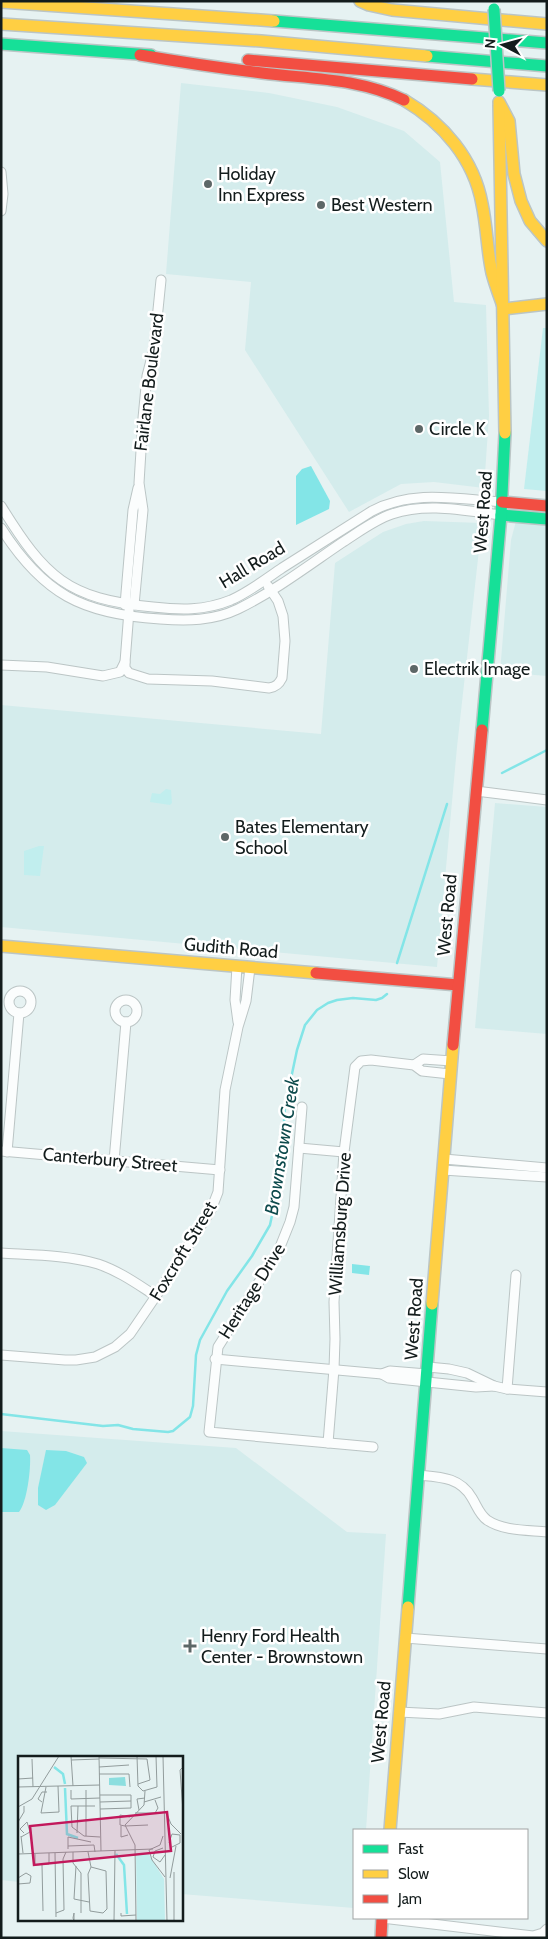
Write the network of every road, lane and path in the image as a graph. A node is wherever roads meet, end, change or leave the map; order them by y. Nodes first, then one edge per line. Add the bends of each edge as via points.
1 (360, 1) edge
2 (1, 2) edge
3 (494, 5) edge
4 (1, 24) edge
5 (547, 24) edge
6 (547, 43) edge
7 (1, 44) edge
8 (140, 55) junction
9 (547, 66) edge
10 (547, 85) edge
11 (499, 97) junction
12 (1, 172) edge
13 (1, 211) edge
14 (547, 241) edge
15 (161, 280) dead end
16 (547, 304) edge
17 (504, 309) junction
18 (419, 497) junction
19 (502, 502) junction
20 (1, 506) edge
21 (547, 506) edge
22 (420, 508) junction
23 (501, 515) junction
24 (547, 519) edge
25 (356, 521) junction
26 (11, 522) junction
27 (1, 528) edge
28 (361, 530) junction
29 (264, 580) junction
30 (270, 590) junction
31 (130, 605) junction
32 (129, 616) junction
33 (124, 662) junction
34 (1, 665) edge
35 (476, 791) junction
36 (547, 800) edge
37 (1, 946) edge
38 (237, 966) junction
39 (250, 968) junction
40 (458, 984) junction
41 (19, 1013) dead end
42 (126, 1022) dead end
43 (238, 1027) junction
44 (452, 1061) junction
45 (414, 1065) junction
46 (450, 1074) junction
47 (302, 1107) dead end
48 (299, 1148) junction
49 (4, 1151) edge
50 (344, 1152) junction
51 (114, 1161) junction
52 (443, 1164) junction
53 (544, 1167) edge
54 (220, 1170) junction
55 (544, 1177) edge
56 (1, 1253) edge
57 (516, 1275) dead end
58 (156, 1296) junction
59 (1, 1355) edge
60 (215, 1359) junction
61 (334, 1369) junction
62 (427, 1376) junction
63 (494, 1386) junction
64 (507, 1389) junction
65 (547, 1392) edge
66 (328, 1443) junction
67 (373, 1447) dead end
68 (418, 1475) junction
69 (547, 1532) edge
70 (405, 1638) junction
71 (547, 1649) edge
72 (399, 1712) junction
73 (547, 1713) edge
74 (390, 1829) edge
75 (382, 1919) edge
76 (390, 1919) edge
77 (547, 1929) edge
78 (381, 1938) edge

1 - 5 main road via 392,10
2 - 6 main road
3 - 11 main road, West Road, bridge
4 - 9 main road via 261,41
7 - 8 main road
8 - 10 main road via 237,59
8 - 17 main road via 353,83 386,92 422,112 450,137 476,180 485,216 492,273
11 - 14 main road via 510,121 514,174 521,201 530,222
11 - 17 main road, West Road
12 - 13 street
15 - 31 street, Fairlane Boulevard via 154,349 147,376 139,483 143,510
16 - 17 main road
17 - 19 main road, West Road via 506,414
18 - 19 street, Hall Road
18 - 22 street
18 - 25 street, Hall Road via 384,504
19 - 21 main road, Hall Road
19 - 23 main road, West Road
20 - 26 street, Hall Road
22 - 23 street, Hall Road
22 - 28 street, Hall Road via 385,516
23 - 24 main road, Hall Road
23 - 35 main road, West Road
25 - 28 street
25 - 29 street, Hall Road
26 - 27 street
26 - 31 street, Hall Road via 34,556 60,580 92,597
27 - 32 street, Hall Road via 25,563 53,588 90,608
28 - 30 street, Hall Road
29 - 30 street
29 - 31 street, Hall Road via 233,599 206,608 181,610
30 - 32 street, Hall Road via 236,610 208,619
30 - 33 street via 280,605 285,625 282,678 275,687 148,679 129,673
31 - 32 street, Fairlane Boulevard
32 - 33 street, Fairlane Boulevard
33 - 34 street via 120,672 103,676 47,667
35 - 36 street
35 - 40 main road, West Road
37 - 38 main road, Gudith Road
38 - 39 main road, Gudith Road
38 - 43 street, Foxcroft Street via 235,1000
39 - 40 main road, Gudith Road
39 - 43 street, Foxcroft Street via 246,1001
40 - 44 main road, West Road
41 - 49 street
42 - 51 street
43 - 54 street, Foxcroft Street via 225,1090
44 - 45 street, Williamsburg Drive via 423,1059
44 - 46 main road, West Road
45 - 46 street, Williamsburg Drive via 422,1071
45 - 50 street, Williamsburg Drive via 366,1060 357,1065
46 - 52 main road, West Road
47 - 48 street, Heritage Drive
48 - 50 street
48 - 60 street, Heritage Drive via 294,1207 285,1238 220,1342
49 - 51 street, Canterbury Street
50 - 61 street, Williamsburg Drive via 334,1302
51 - 54 street, Canterbury Street
52 - 53 street
52 - 55 street
52 - 62 main road, West Road
53 - 55 street
54 - 58 street, Foxcroft Street via 218,1192 211,1210
56 - 58 street via 98,1264
57 - 64 street
58 - 59 street, Foxcroft Street via 123,1341 95,1357 65,1360
60 - 61 street
60 - 66 street, Heritage Drive via 209,1432
61 - 62 street via 382,1374 390,1378
61 - 66 street, Williamsburg Drive
62 - 63 street via 476,1387
62 - 63 street via 449,1368
62 - 68 main road, West Road
63 - 64 street
64 - 65 street
66 - 67 street, Heritage Drive
68 - 69 street via 457,1482 467,1490 482,1515 501,1527
68 - 70 main road, West Road
70 - 71 street
70 - 72 main road, West Road
72 - 73 street via 439,1714 474,1707
72 - 74 main road, West Road
75 - 78 main road
76 - 77 street via 532,1936

